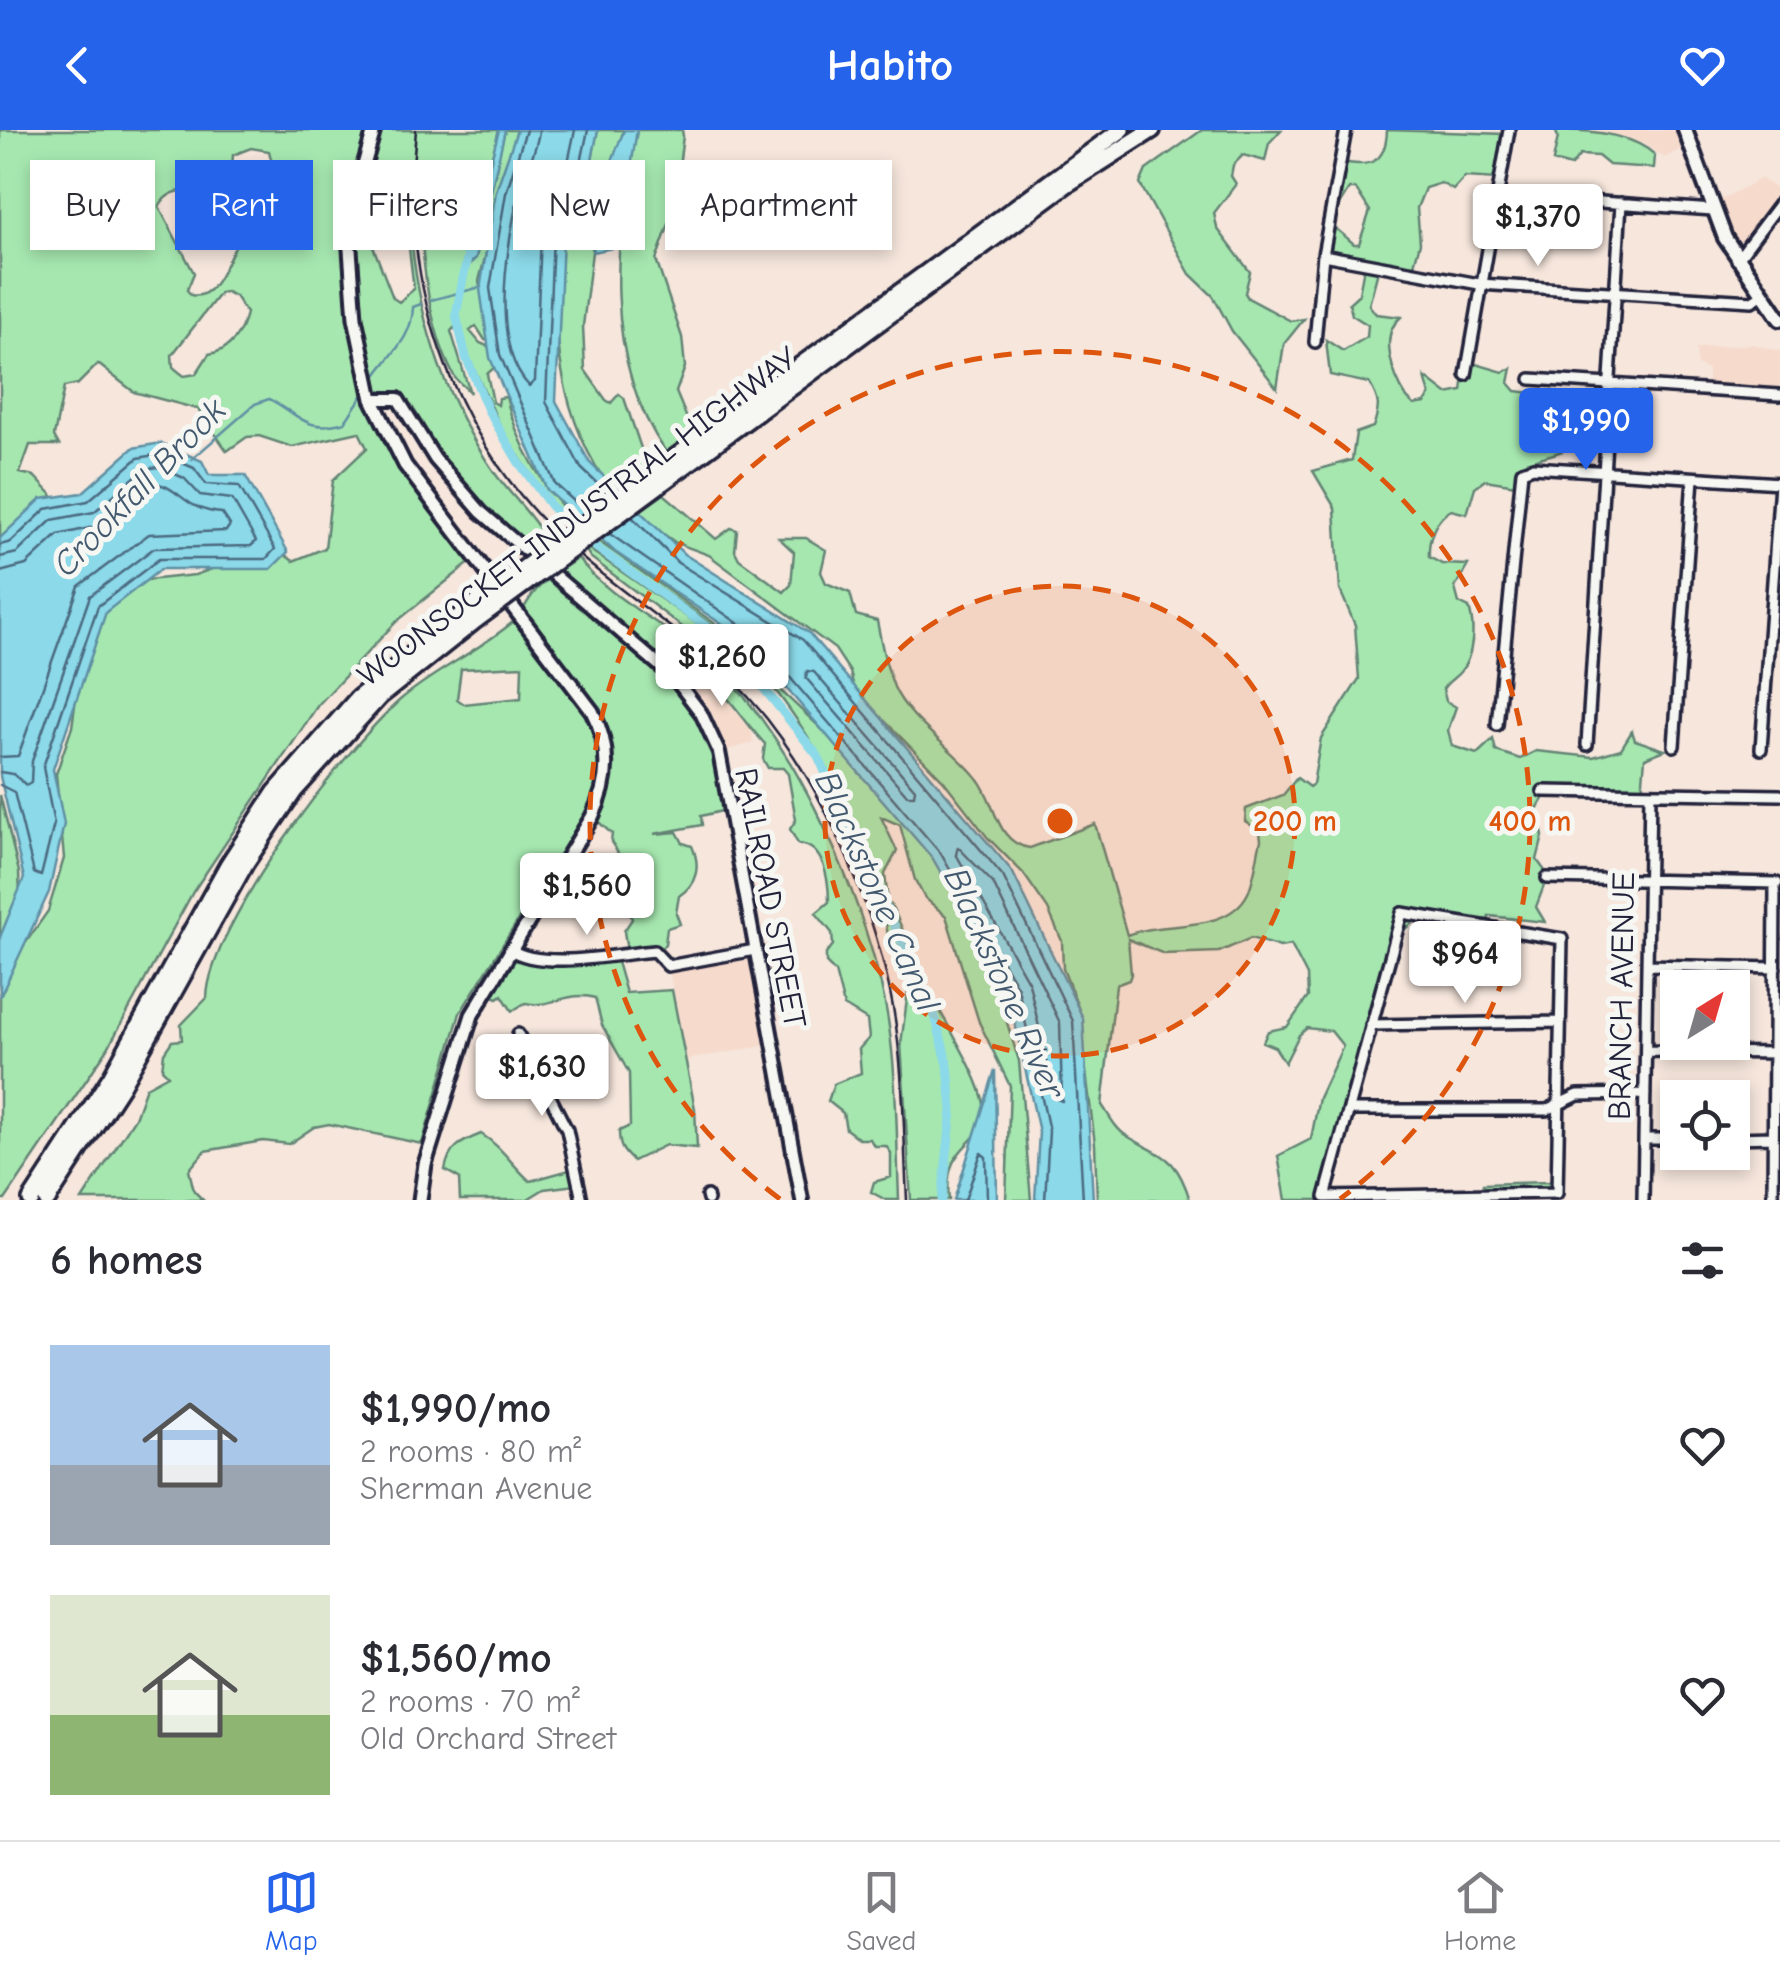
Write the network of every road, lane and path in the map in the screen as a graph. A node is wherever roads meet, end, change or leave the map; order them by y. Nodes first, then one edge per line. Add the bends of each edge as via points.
1 (374, 130) edge
2 (1121, 130) edge
3 (1152, 130) edge
4 (1346, 130) edge
5 (1509, 130) edge
6 (1685, 130) edge
7 (1544, 198) dead end
8 (1621, 203) junction
9 (1780, 203) edge
10 (1713, 210) junction
11 (1323, 254) junction
12 (1737, 260) junction
13 (1479, 284) junction
14 (1616, 294) junction
15 (1760, 296) junction
16 (1780, 319) edge
17 (1315, 342) dead end
18 (1466, 375) dead end
19 (1530, 379) dead end
20 (789, 381) junction
21 (1611, 384) junction
22 (1780, 395) edge
23 (372, 398) junction
24 (1605, 472) junction
25 (1693, 478) junction
26 (1780, 484) edge
27 (473, 614) junction
28 (1497, 725) dead end
29 (1586, 745) dead end
30 (1674, 746) dead end
31 (1761, 749) dead end
32 (1543, 791) dead end
33 (1650, 793) junction
34 (1780, 795) edge
35 (1546, 878) dead end
36 (1648, 878) junction
37 (1778, 882) edge
38 (510, 949) junction
39 (755, 950) junction
40 (1647, 966) junction
41 (1775, 968) junction
42 (1560, 1022) junction
43 (1371, 1025) junction
44 (518, 1034) dead end
45 (1647, 1051) junction
46 (1774, 1052) junction
47 (1645, 1094) junction
48 (1561, 1102) junction
49 (1350, 1110) junction
50 (1773, 1137) junction
51 (1750, 1138) edge
52 (1644, 1139) junction
53 (1660, 1139) edge
54 (31, 1200) edge
55 (47, 1200) edge
56 (420, 1200) edge
57 (582, 1200) edge
58 (802, 1200) edge
59 (1643, 1200) edge
60 (1773, 1200) edge

1 - 23 main road via 350,210 348,248
2 - 20 highway, WOONSOCKET INDUSTRIAL HIGHWAY
3 - 20 highway, WOONSOCKET INDUSTRIAL HIGHWAY
4 - 11 street
5 - 13 street
6 - 10 main road
7 - 8 street
8 - 10 street
8 - 14 street
9 - 12 street
10 - 12 main road
11 - 13 street
11 - 17 street
12 - 15 main road
13 - 14 street
13 - 18 street
14 - 15 street via 1752,301
14 - 21 street
15 - 16 main road
19 - 21 street
20 - 27 highway, WOONSOCKET INDUSTRIAL HIGHWAY, bridge
21 - 22 street
21 - 24 street
23 - 38 main road via 405,465 582,696 603,736 606,776 599,804
23 - 39 street, RAILROAD STREET via 398,399 466,496 655,660 701,713 719,752
24 - 25 street
24 - 28 street via 1522,471
24 - 29 street
25 - 26 street
25 - 30 street
26 - 31 street
27 - 54 highway, WOONSOCKET INDUSTRIAL HIGHWAY via 358,698 275,793 112,1077
27 - 55 highway, WOONSOCKET INDUSTRIAL HIGHWAY via 379,697 294,791
32 - 33 street
33 - 34 street
33 - 36 street, BRANCH AVENUE
35 - 36 street
36 - 37 street
36 - 40 street, BRANCH AVENUE
37 - 41 street
38 - 39 street via 551,959 654,951 668,966
38 - 56 main road via 464,1034
39 - 58 street, RAILROAD STREET
40 - 41 street
40 - 45 street, BRANCH AVENUE
41 - 46 street
42 - 43 street
42 - 43 street via 1562,939 1402,913
42 - 48 street
43 - 49 street
44 - 57 street via 563,1120
45 - 46 street
45 - 47 street, BRANCH AVENUE
46 - 50 street
47 - 48 street via 1578,1095
47 - 52 street, BRANCH AVENUE
48 - 49 street via 1547,1110
48 - 49 street via 1557,1193 1325,1197
50 - 51 street
50 - 60 street
52 - 53 street
52 - 59 street, BRANCH AVENUE

